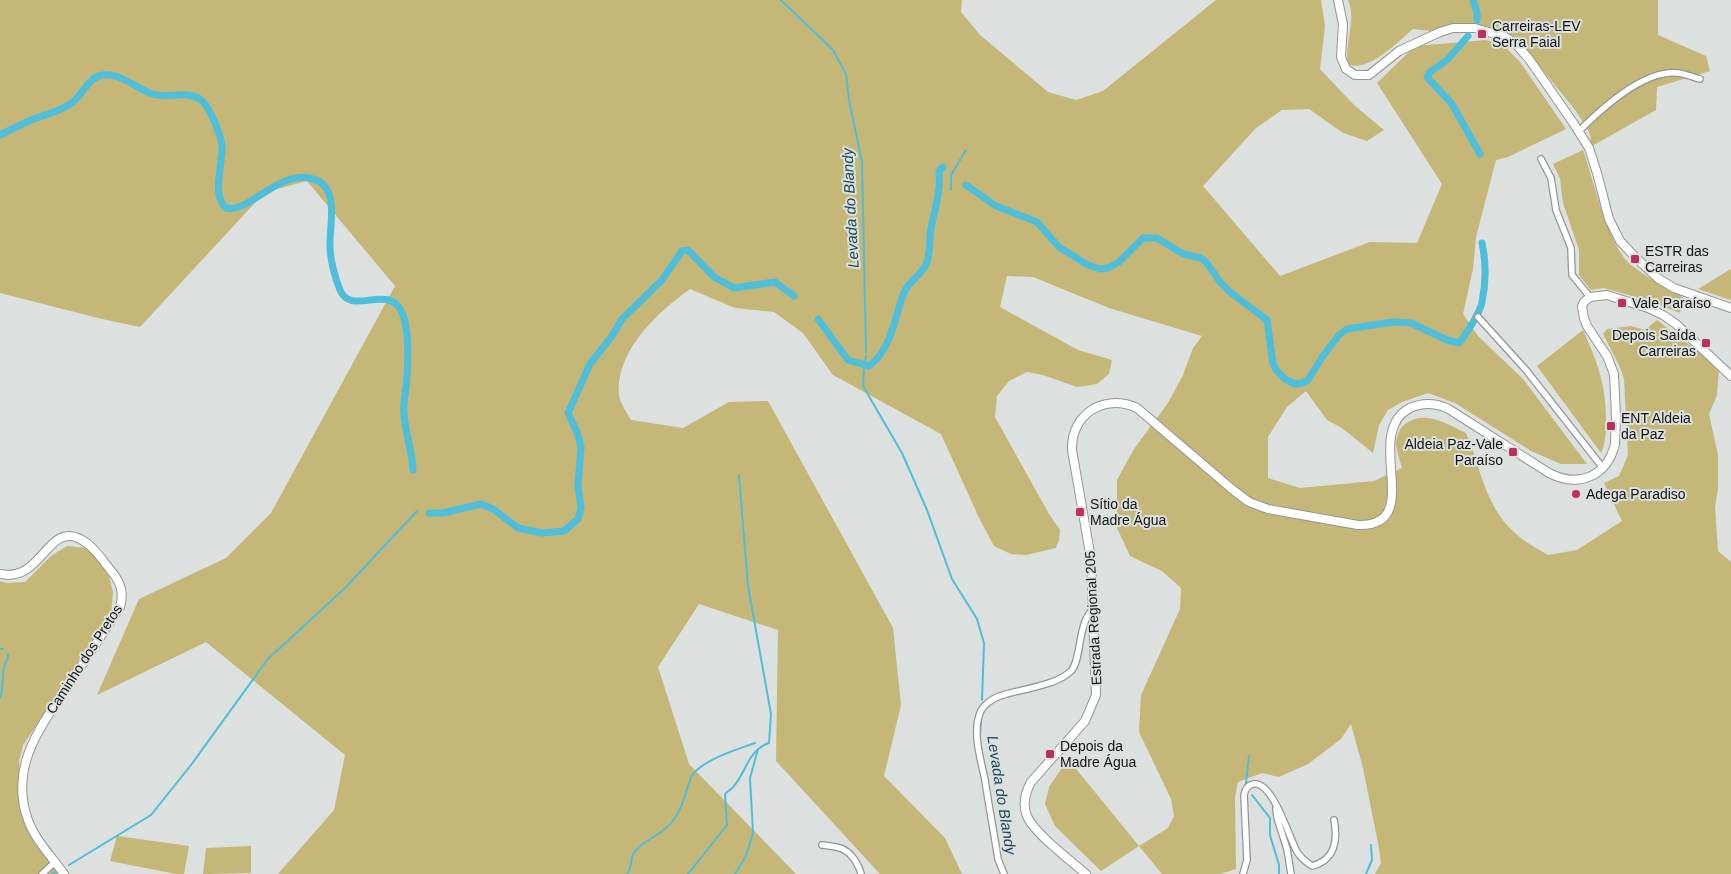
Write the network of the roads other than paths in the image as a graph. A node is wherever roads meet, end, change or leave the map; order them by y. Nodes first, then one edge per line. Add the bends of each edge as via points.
1 (1338, 0) edge
2 (1700, 79) dead end
3 (1579, 131) junction
4 (1541, 159) dead end
5 (1590, 297) junction
6 (1731, 308) edge
7 (1478, 317) dead end
8 (1730, 373) edge
9 (1603, 468) junction
10 (0, 574) edge
11 (1094, 608) junction
12 (1276, 806) junction
13 (1334, 820) dead end
14 (822, 845) dead end
15 (55, 862) junction
16 (42, 874) edge
17 (64, 874) edge
18 (861, 874) edge
19 (1004, 874) edge
20 (1086, 874) edge
21 (1243, 874) edge
22 (1291, 874) edge

1 - 3 main road via 1343,24 1341,57 1350,72 1369,75 1398,52 1440,32 1474,28 1505,37 1519,47
2 - 3 street via 1677,73 1654,76 1596,114
3 - 6 main road via 1592,155 1609,219 1628,250 1659,279 1674,288
4 - 5 street via 1551,178 1556,210 1570,248 1572,275
5 - 8 main road via 1606,295 1663,315
5 - 9 main road via 1582,306 1584,318 1612,366 1616,390 1615,444
7 - 9 street via 1526,370
9 - 11 main road, Estrada Regional 205 via 1584,479 1565,479 1549,473 1448,408 1434,404 1418,405 1399,417 1391,433 1390,510 1376,523 1358,525 1283,512 1249,502 1137,408 1121,403 1099,406 1080,420 1072,443 1089,540
10 - 15 main road, Caminho dos Pretos via 21,574 58,539 73,536 96,552 122,590 120,607 35,736 24,766 22,788 28,820
11 - 19 street via 1084,627 1072,670 1061,679 997,697 979,713 977,730 982,765 998,859
11 - 20 main road, Estrada Regional 205 via 1097,686 1094,703 1085,721 1031,782 1024,806 1027,817 1038,831
12 - 13 street via 1296,851 1312,866 1319,864 1336,844
12 - 21 street via 1271,794 1260,785 1251,784 1245,789 1247,860
12 - 22 street
14 - 18 street via 847,850
15 - 16 street
15 - 17 main road, Caminho dos Pretos

